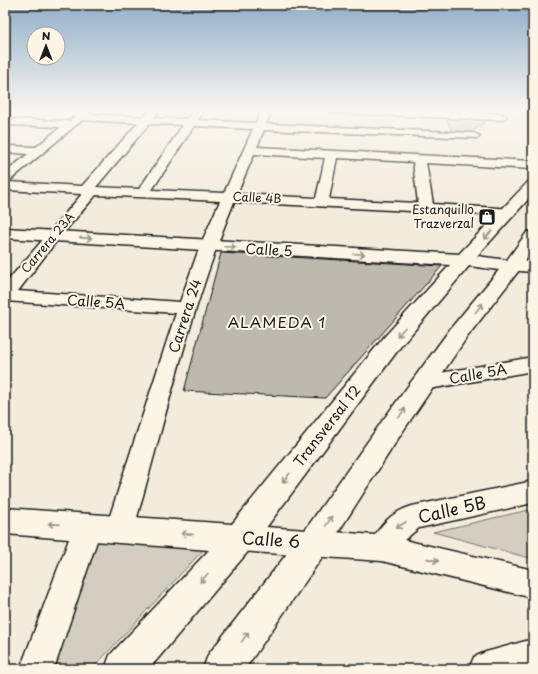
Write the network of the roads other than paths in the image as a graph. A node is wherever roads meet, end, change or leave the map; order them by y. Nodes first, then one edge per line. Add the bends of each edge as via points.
1 (50, 141) edge
2 (129, 141) edge
3 (178, 141) edge
4 (253, 141) edge
5 (424, 141) edge
6 (453, 141) edge
7 (465, 141) edge
8 (465, 141) edge
9 (455, 147) junction
10 (5, 149) edge
11 (249, 150) junction
12 (39, 151) junction
13 (332, 155) junction
14 (419, 160) junction
15 (533, 164) edge
16 (5, 179) edge
17 (533, 185) edge
18 (5, 186) edge
19 (89, 190) junction
20 (143, 193) junction
21 (229, 196) junction
22 (322, 201) junction
23 (426, 207) junction
24 (509, 212) junction
25 (5, 233) edge
26 (53, 236) junction
27 (533, 236) edge
28 (208, 246) junction
29 (464, 260) junction
30 (523, 266) edge
31 (5, 296) edge
32 (186, 308) junction
33 (533, 364) edge
34 (423, 383) junction
35 (533, 492) edge
36 (5, 521) edge
37 (88, 526) junction
38 (120, 528) junction
39 (240, 538) junction
40 (314, 543) junction
41 (382, 548) junction
42 (533, 584) edge
43 (533, 656) edge
44 (37, 669) edge
45 (124, 669) edge
46 (222, 669) edge
47 (486, 669) edge

1 - 12 street
2 - 19 street, Carrera 23A
3 - 20 street
4 - 11 street, Carrera 24
5 - 9 street
6 - 9 street
7 - 9 street
8 - 9 street
9 - 14 street
9 - 15 street
10 - 12 street
11 - 13 street
11 - 21 street, Carrera 24
12 - 16 street
13 - 14 street
13 - 22 street
14 - 23 street
17 - 24 main road, Transversal 12
18 - 19 street, Calle 4B
19 - 20 street, Calle 4B
19 - 26 street, Carrera 23A
20 - 21 street, Calle 4B
21 - 22 street, Calle 4B
21 - 28 street, Carrera 24
22 - 23 street, Calle 4B
23 - 24 street, Calle 4B
24 -> 29 main road, Transversal 12
25 - 26 main road, Calle 5
26 -> 28 main road, Calle 5
26 - 31 street, Carrera 23A
27 - 30 main road
28 -> 29 main road, Calle 5
28 - 32 street, Carrera 24
29 - 30 main road, Calle 5
29 -> 39 main road, Transversal 12 via 394,340
34 -> 30 main road via 459,333
31 - 32 street, Calle 5A
32 - 38 street, Carrera 24
33 - 34 street, Calle 5A
40 -> 34 main road
35 -> 41 street, Calle 5B via 412,518 395,529
37 -> 36 main road, Calle 6
37 - 38 main road, Calle 6
37 - 44 street
39 -> 38 main road, Calle 6
39 - 40 street, Calle 6
39 -> 45 main road, Transversal 12
40 - 41 street, Calle 6
46 -> 40 main road
41 -> 42 street, Calle 6
43 - 47 street

